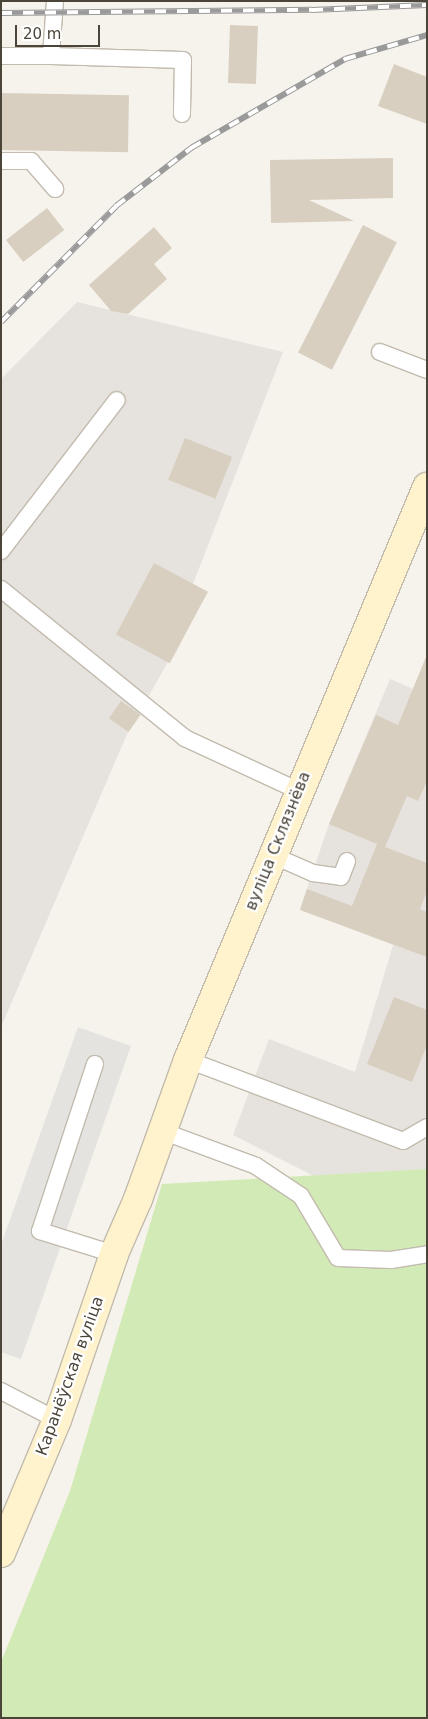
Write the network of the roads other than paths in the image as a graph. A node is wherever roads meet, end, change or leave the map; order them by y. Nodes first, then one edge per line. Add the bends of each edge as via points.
1 (55, 1) edge
2 (1, 56) edge
3 (51, 56) junction
4 (182, 114) dead end
5 (1, 161) edge
6 (55, 189) dead end
7 (380, 352) dead end
8 (427, 370) edge
9 (117, 400) dead end
10 (427, 487) edge
11 (1, 551) edge
12 (1, 589) edge
13 (299, 791) junction
14 (272, 855) junction
15 (347, 861) dead end
16 (188, 1060) junction
17 (95, 1064) dead end
18 (427, 1127) edge
19 (162, 1132) junction
20 (138, 1199) joint
21 (114, 1254) junction
22 (427, 1254) edge
23 (1, 1391) edge
24 (57, 1420) junction
25 (1, 1553) edge

1 - 3 lane
2 - 3 lane
3 - 4 lane via 183,60
5 - 6 lane via 32,161
7 - 8 lane
9 - 11 lane
10 - 13 main road, вуліца Склязнёва
12 - 13 lane via 185,738
13 - 14 main road, вуліца Склязнёва
14 - 15 lane via 313,873 341,877
14 - 16 main road, вуліца Склязнёва
16 - 18 lane via 403,1141
16 - 19 main road, вуліца Склязнёва
17 - 21 lane via 40,1231
19 - 20 main road, вуліца Склязнёва
19 - 22 lane via 256,1166 301,1196 338,1258 391,1260
20 - 21 main road, Каранёўская вуліца
21 - 24 main road, Каранёўская вуліца
23 - 24 lane
24 - 25 main road, Каранёўская вуліца

